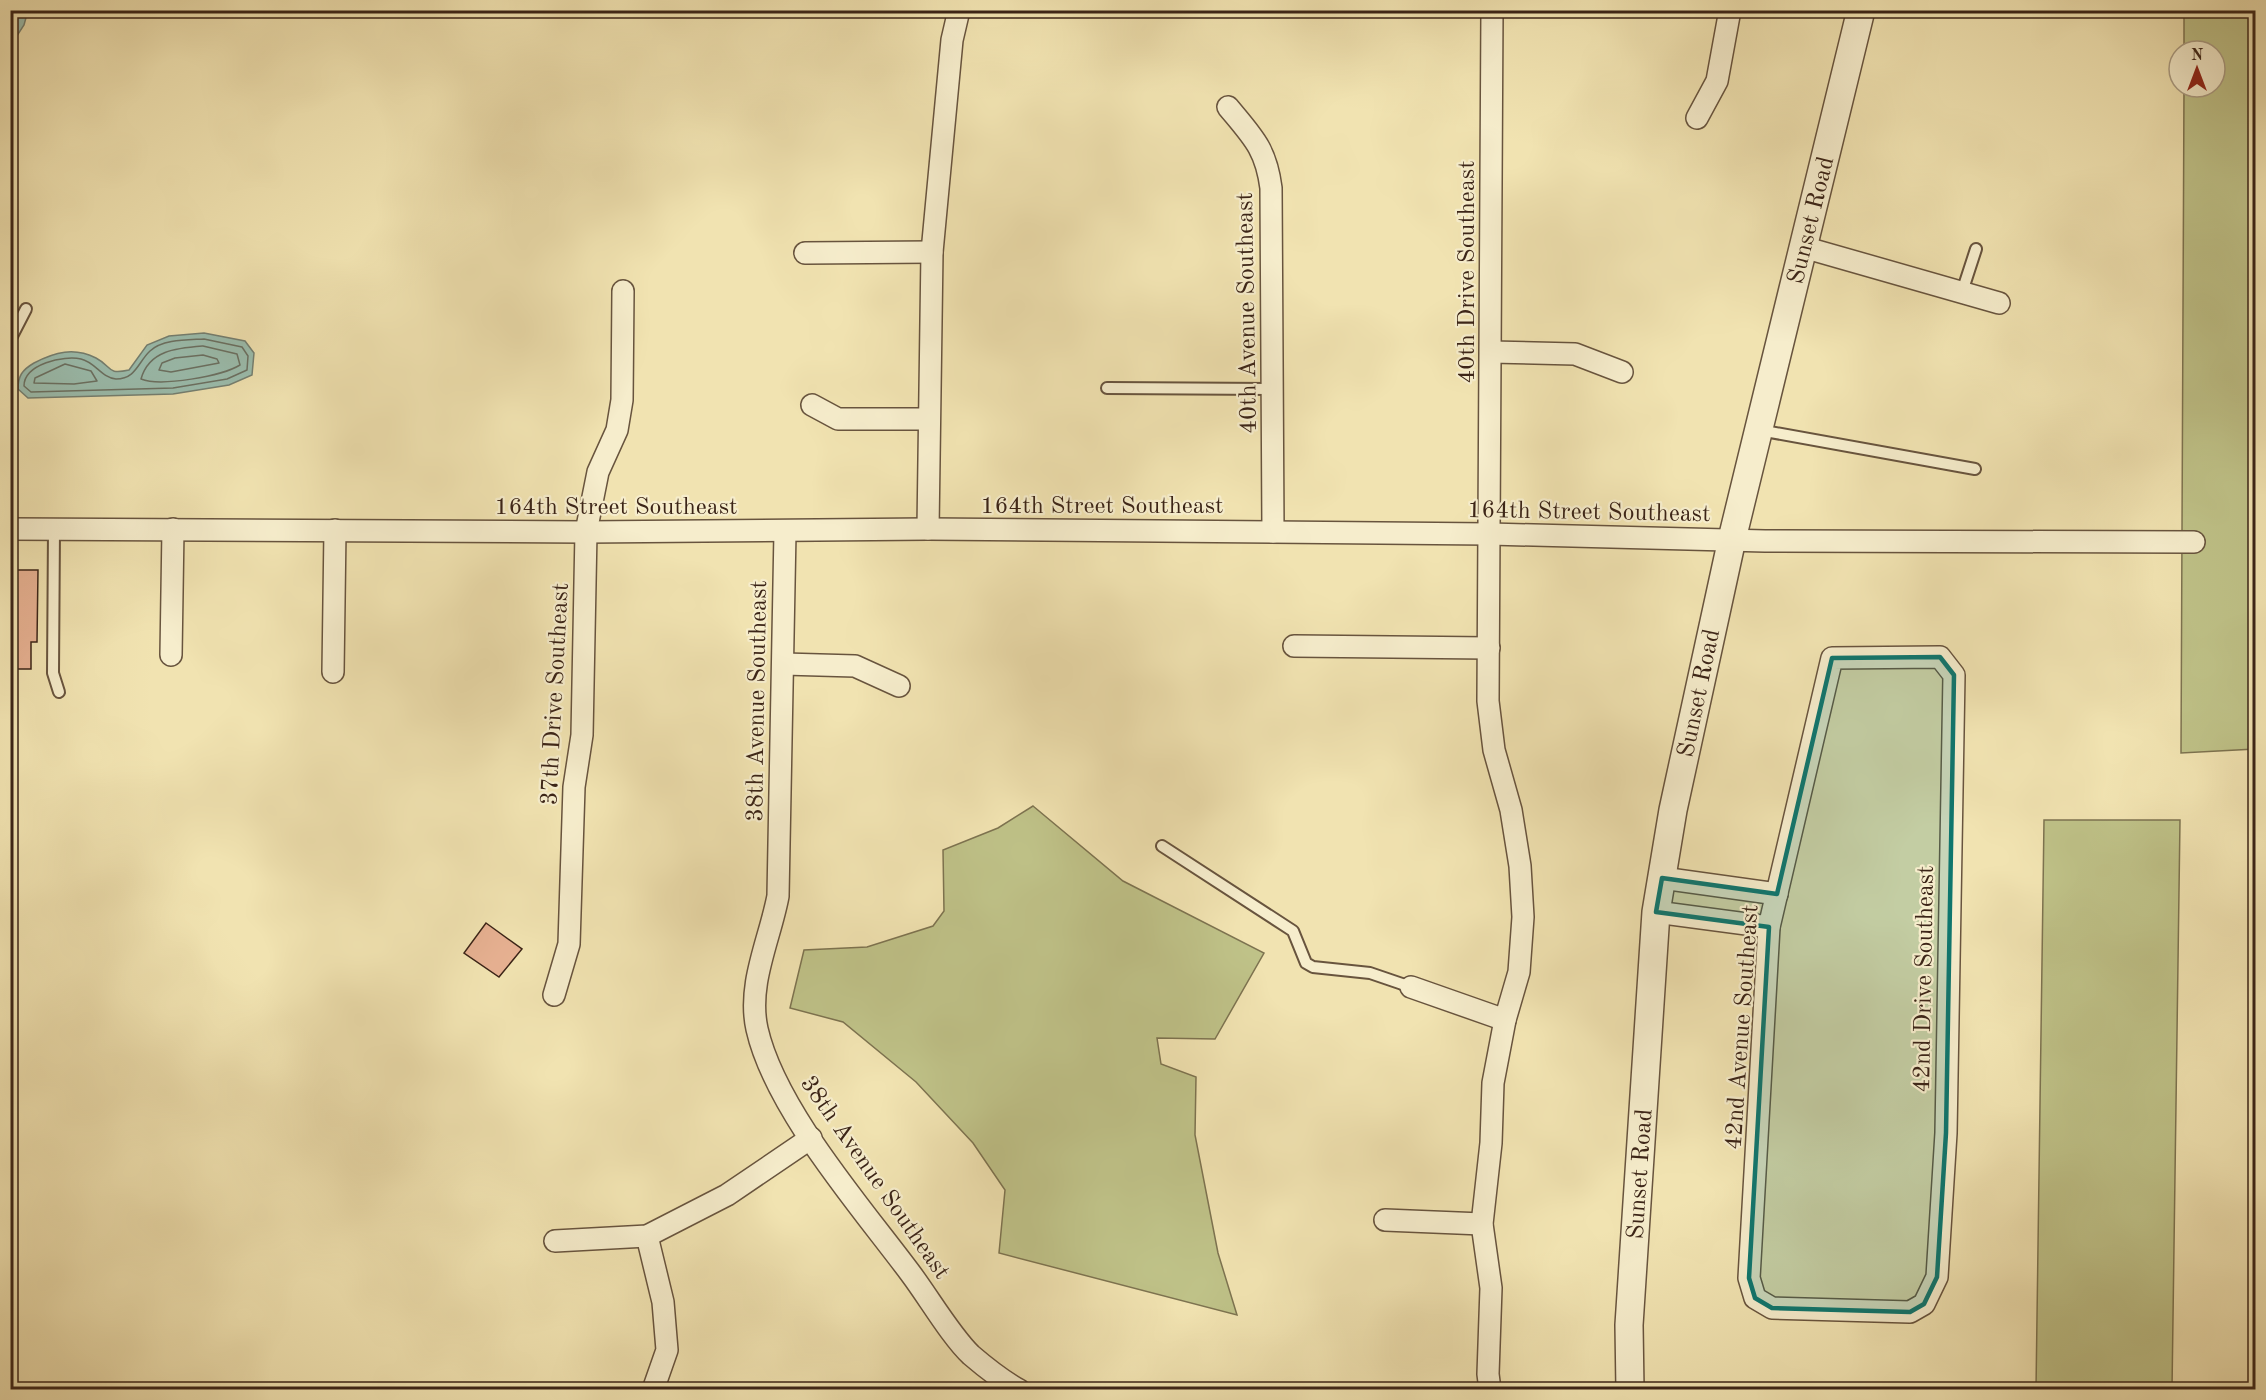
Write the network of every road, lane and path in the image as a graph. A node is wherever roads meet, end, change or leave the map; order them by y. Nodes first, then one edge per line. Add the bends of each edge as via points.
1 (959, 10) edge
2 (1492, 10) edge
3 (1730, 10) edge
4 (1862, 10) edge
5 (1228, 107) dead end
6 (1697, 118) dead end
7 (1803, 247) junction
8 (1976, 249) dead end
9 (932, 252) junction
10 (804, 253) dead end
11 (623, 291) dead end
12 (1962, 292) junction
13 (1998, 303) dead end
14 (26, 309) dead end
15 (10, 340) edge
16 (1491, 352) junction
17 (1622, 372) dead end
18 (1107, 388) dead end
19 (1272, 389) junction
20 (812, 405) dead end
21 (929, 419) junction
22 (1759, 430) junction
23 (1975, 469) dead end
24 (10, 529) edge
25 (54, 529) junction
26 (173, 529) junction
27 (928, 529) junction
28 (335, 530) junction
29 (586, 532) junction
30 (785, 532) junction
31 (1273, 532) junction
32 (1490, 534) junction
33 (1732, 539) junction
34 (2194, 542) dead end
35 (1294, 646) dead end
36 (1489, 648) junction
37 (171, 655) dead end
38 (1940, 657) joint
39 (784, 664) junction
40 (333, 672) dead end
41 (899, 686) dead end
42 (59, 692) dead end
43 (1162, 846) dead end
44 (1662, 878) junction
45 (1777, 894) junction
46 (1656, 912) junction
47 (1769, 927) junction
48 (1412, 987) joint
49 (554, 995) dead end
50 (1505, 1020) junction
51 (810, 1138) junction
52 (1385, 1220) dead end
53 (1482, 1224) junction
54 (648, 1236) junction
55 (555, 1241) dead end
56 (1755, 1298) joint
57 (653, 1389) edge
58 (1019, 1389) edge
59 (1490, 1389) edge
60 (1630, 1389) edge

1 - 9 street via 952,40
2 - 16 street, 40th Drive Southeast
3 - 6 street via 1717,81
4 - 7 street, Sunset Road
5 - 19 street, 40th Avenue Southeast via 1268,163
7 - 12 street
7 - 22 street, Sunset Road
8 - 12 lane
9 - 10 street
9 - 21 street
11 - 29 street, 37th Drive Southeast via 621,400 616,430 598,472
12 - 13 street
14 - 15 lane
16 - 17 street via 1575,354
16 - 32 street, 40th Drive Southeast
18 - 19 lane
19 - 31 street, 40th Avenue Southeast
20 - 21 street via 838,418
21 - 27 street
22 - 23 lane
22 - 33 street, Sunset Road
24 - 25 street, 164th Street Southeast
25 - 26 street, 164th Street Southeast
25 - 42 lane via 53,673
26 - 28 street, 164th Street Southeast
26 - 37 street
27 - 30 street, 164th Street Southeast
27 - 31 street, 164th Street Southeast
28 - 29 street, 164th Street Southeast
28 - 40 street
29 - 30 street, 164th Street Southeast
29 - 49 street, 37th Drive Southeast via 582,735 574,787 569,944
30 - 39 street, 38th Avenue Southeast
31 - 32 street, 164th Street Southeast
32 - 33 street, 164th Street Southeast
32 - 36 street, 40th Drive Southeast
33 - 34 street, 164th Street Southeast
33 - 44 street, Sunset Road
35 - 36 street
36 - 50 street, 40th Drive Southeast via 1488,701 1494,750 1511,810 1520,866 1519,972
38 - 45 street, 42nd Avenue Southeast via 1832,658
38 - 56 street, 42nd Drive Southeast via 1954,675 1947,1121 1937,1278 1924,1304 1910,1312 1772,1308
39 - 41 street via 855,666
39 - 51 street, 38th Avenue Southeast via 778,896 754,1001 764,1055
43 - 48 lane via 1293,931 1306,963 1313,967 1370,973
44 - 45 street
44 - 46 street, Sunset Road
45 - 47 street, 42nd Avenue Southeast
46 - 47 street
46 - 60 street, Sunset Road via 1629,1325
47 - 56 street, 42nd Avenue Southeast via 1749,1278
48 - 50 street
50 - 53 street, 40th Drive Southeast via 1493,1083
51 - 54 street via 727,1195
51 - 58 street, 38th Avenue Southeast via 970,1354
52 - 53 street
53 - 59 street, 40th Drive Southeast via 1491,1288
54 - 55 street
54 - 57 street via 663,1302 667,1350

